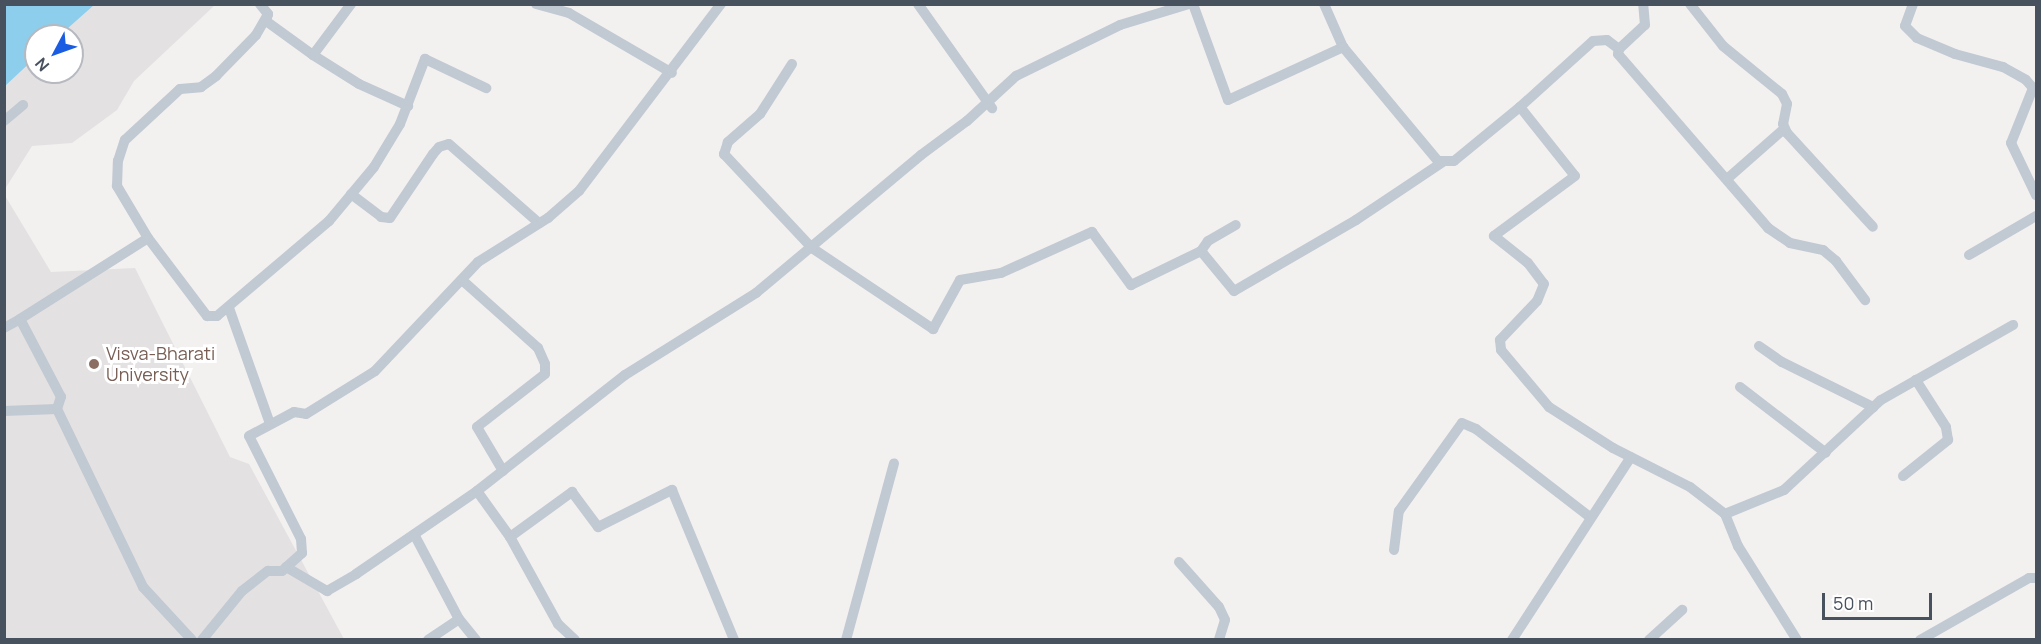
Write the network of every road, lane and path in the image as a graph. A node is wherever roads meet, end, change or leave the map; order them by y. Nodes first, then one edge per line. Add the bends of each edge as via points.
1 (260, 4) edge
2 (351, 4) edge
3 (536, 4) edge
4 (721, 4) edge
5 (918, 4) edge
6 (1191, 4) edge
7 (1324, 4) edge
8 (1643, 4) edge
9 (1690, 4) edge
10 (1913, 4) edge
11 (268, 14) junction
12 (1343, 47) junction
13 (1619, 49) junction
14 (313, 55) junction
15 (792, 64) dead end
16 (672, 73) junction
17 (486, 88) dead end
18 (23, 105) dead end
19 (990, 105) junction
20 (408, 106) junction
21 (1520, 107) junction
22 (4, 121) edge
23 (1784, 129) junction
24 (1444, 161) junction
25 (1727, 179) junction
26 (351, 194) junction
27 (2037, 195) edge
28 (2037, 216) edge
29 (539, 223) junction
30 (1236, 225) dead end
31 (1873, 227) dead end
32 (148, 238) junction
33 (812, 248) junction
34 (1201, 251) junction
35 (1969, 255) dead end
36 (462, 280) junction
37 (1865, 300) dead end
38 (229, 308) junction
39 (20, 319) junction
40 (2013, 325) dead end
41 (4, 328) edge
42 (1759, 346) dead end
43 (1916, 380) junction
44 (1740, 387) dead end
45 (1873, 407) junction
46 (57, 409) junction
47 (4, 411) edge
48 (270, 424) junction
49 (1826, 453) junction
50 (1632, 457) junction
51 (894, 462) dead end
52 (503, 471) junction
53 (1903, 476) dead end
54 (477, 491) junction
55 (1725, 514) junction
56 (1590, 517) junction
57 (415, 536) junction
58 (510, 537) junction
59 (1394, 550) dead end
60 (1179, 562) dead end
61 (286, 567) junction
62 (2037, 578) edge
63 (1682, 610) dead end
64 (459, 619) junction
65 (192, 639) edge
66 (202, 639) edge
67 (428, 639) edge
68 (476, 639) edge
69 (575, 639) edge
70 (734, 639) edge
71 (846, 639) edge
72 (1219, 639) edge
73 (1512, 639) edge
74 (1649, 639) edge
75 (1797, 639) edge
76 (1920, 639) edge

1 - 11 street
2 - 14 street
3 - 16 street via 569,14
4 - 16 street
5 - 19 street
6 - 12 street via 1228,100
6 - 19 street via 1120,25 1016,76
7 - 12 street
8 - 13 street via 1645,25
9 - 23 street via 1723,46 1782,94 1787,104
10 - 27 street via 1905,26 1917,38 1954,54 2003,67 2032,88 2011,143
11 - 14 street via 266,21
11 - 32 street via 256,35 216,76 201,87 180,89 125,140 118,161 117,186
12 - 24 street via 1438,160
13 - 21 street via 1607,40 1593,41
13 - 25 street via 1618,54
14 - 20 street via 359,84
15 - 33 street via 760,114 728,142 724,154
16 - 29 street via 579,191
17 - 20 street via 424,59
18 - 22 street
19 - 33 street
20 - 26 street via 374,167
21 - 24 street via 1454,161
21 - 50 street via 1575,176 1494,236 1528,263 1544,284 1537,301 1500,340 1501,350 1549,407
23 - 25 street
23 - 31 street via 1802,154
24 - 34 street via 1356,220 1234,291
25 - 37 street via 1778,236 1790,243 1823,250 1836,261
26 - 29 street via 381,217 390,218 433,154 449,144
26 - 38 street via 329,221
28 - 35 street
29 - 36 street via 478,262
30 - 34 street via 1208,241
32 - 38 street via 207,316 217,316
32 - 39 street
33 - 34 street via 933,329 960,280 1001,273 1036,261 1092,232 1131,285
33 - 52 street via 756,293 625,375
36 - 48 street via 375,371 306,414 294,412
36 - 52 street via 538,348 545,364 546,374 477,427
38 - 48 street
39 - 41 street
39 - 46 street via 61,397
40 - 43 street
42 - 45 street via 1782,362
43 - 45 street
43 - 53 street via 1946,427 1948,440
44 - 49 street
45 - 49 street
46 - 47 street
46 - 65 street via 143,587
48 - 61 street via 249,436 301,539 302,553
49 - 55 street via 1784,490
50 - 55 street via 1690,487
50 - 56 street
51 - 71 street
52 - 54 street
54 - 57 street
54 - 58 street
55 - 75 street via 1738,546
56 - 59 street via 1476,429 1462,423 1399,511
56 - 73 street
57 - 61 street via 327,591
57 - 64 street
58 - 69 street via 558,624
58 - 70 street via 572,492 598,527 672,490
60 - 72 street via 1219,607 1225,620
61 - 66 street via 268,571 242,591
62 - 76 street via 2029,578
63 - 74 street
64 - 67 street
64 - 68 street

